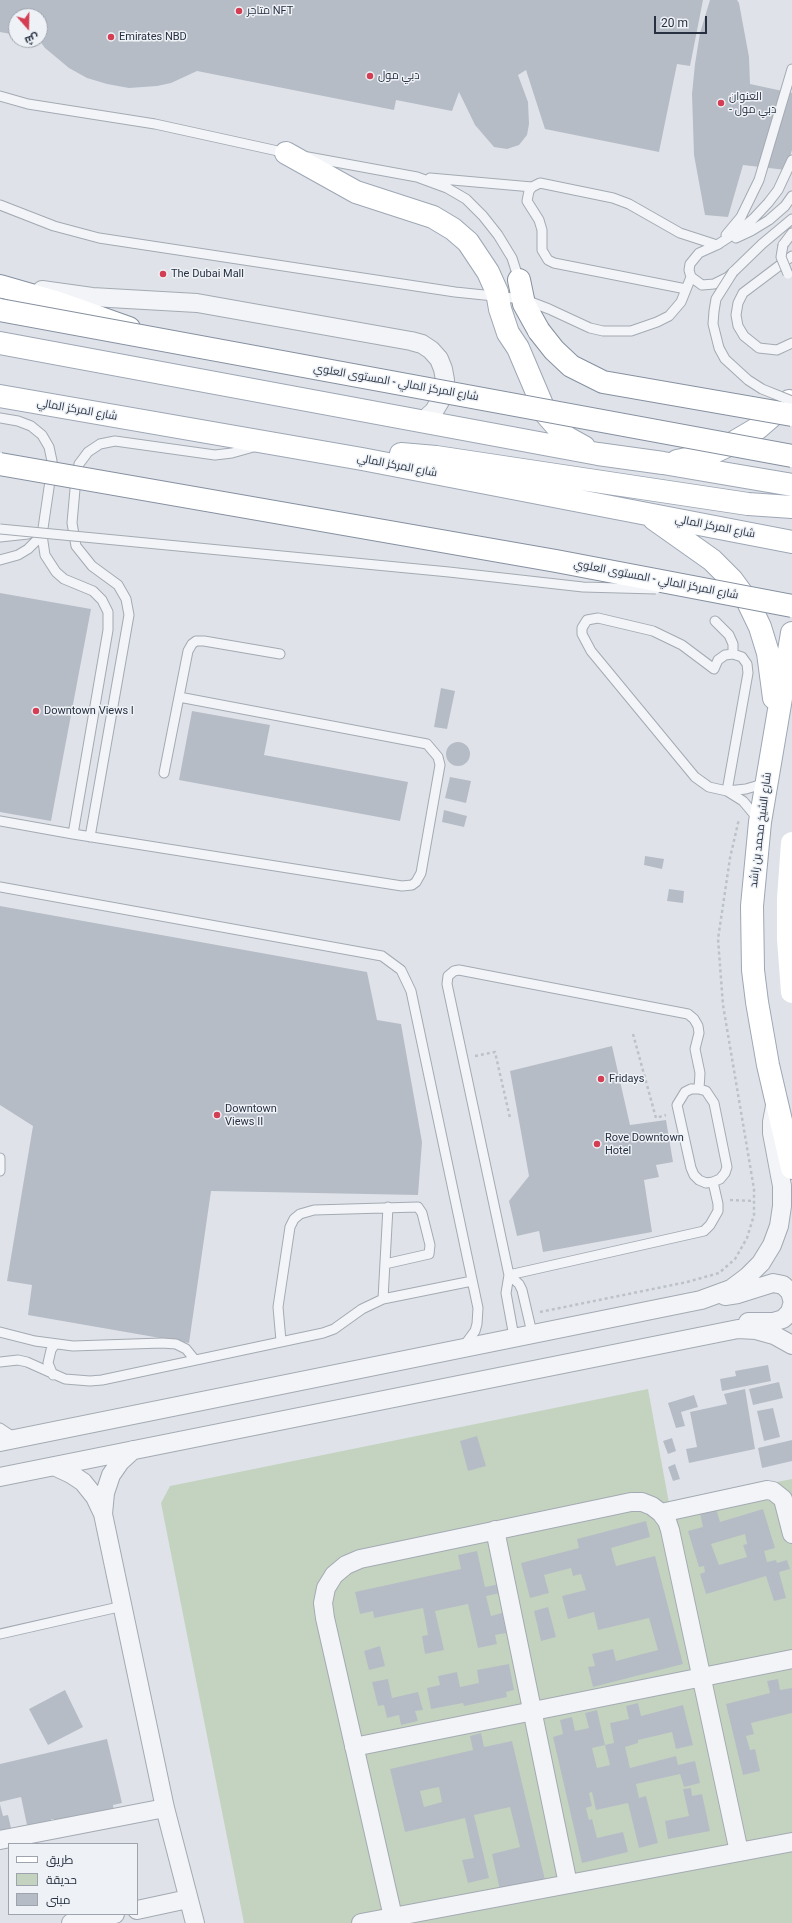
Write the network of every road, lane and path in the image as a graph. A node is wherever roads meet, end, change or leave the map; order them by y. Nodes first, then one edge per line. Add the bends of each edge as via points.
1 (792, 69) edge
2 (0, 96) edge
3 (286, 153) junction
4 (792, 160) edge
5 (417, 177) junction
6 (532, 187) junction
7 (792, 196) edge
8 (0, 205) edge
9 (792, 219) edge
10 (792, 233) edge
11 (717, 245) junction
12 (792, 256) edge
13 (733, 272) junction
14 (692, 277) junction
15 (790, 277) edge
16 (0, 280) edge
17 (0, 286) edge
18 (521, 289) junction
19 (686, 289) junction
20 (498, 297) junction
21 (0, 310) edge
22 (152, 338) junction
23 (0, 343) edge
24 (792, 343) edge
25 (0, 396) edge
26 (792, 397) edge
27 (792, 401) edge
28 (792, 415) edge
29 (0, 418) edge
30 (422, 422) junction
31 (264, 443) junction
32 (598, 454) junction
33 (792, 456) edge
34 (362, 459) junction
35 (663, 463) junction
36 (0, 464) edge
37 (753, 478) junction
38 (788, 487) edge
39 (766, 506) junction
40 (792, 507) edge
41 (648, 514) junction
42 (0, 529) edge
43 (39, 534) junction
44 (0, 537) edge
45 (792, 542) edge
46 (0, 560) edge
47 (686, 586) junction
48 (792, 606) edge
49 (715, 621) dead end
50 (792, 633) edge
51 (280, 654) dead end
52 (733, 654) junction
53 (179, 697) junction
54 (777, 722) junction
55 (164, 773) dead end
56 (766, 783) junction
57 (727, 791) junction
58 (0, 821) edge
59 (760, 822) junction
60 (73, 834) junction
61 (90, 837) junction
62 (792, 843) edge
63 (0, 887) edge
64 (792, 992) edge
65 (633, 1034) dead end
66 (463, 1058) junction
67 (698, 1089) junction
68 (776, 1101) junction
69 (678, 1112) junction
70 (510, 1118) dead end
71 (0, 1158) edge
72 (792, 1168) edge
73 (0, 1171) edge
74 (714, 1182) junction
75 (717, 1198) junction
76 (754, 1201) dead end
77 (388, 1207) junction
78 (385, 1264) junction
79 (509, 1275) junction
80 (472, 1281) junction
81 (383, 1299) junction
82 (792, 1299) edge
83 (700, 1300) junction
84 (792, 1305) edge
85 (0, 1332) edge
86 (532, 1333) junction
87 (706, 1334) junction
88 (514, 1337) junction
89 (281, 1342) junction
90 (55, 1344) junction
91 (792, 1345) edge
92 (463, 1347) junction
93 (195, 1360) junction
94 (0, 1362) edge
95 (54, 1375) junction
96 (0, 1428) edge
97 (8, 1440) edge
98 (133, 1450) junction
99 (54, 1466) junction
100 (0, 1477) edge
101 (661, 1513) junction
102 (103, 1514) junction
103 (495, 1530) junction
104 (792, 1534) edge
105 (123, 1606) junction
106 (0, 1634) edge
107 (792, 1660) edge
108 (702, 1678) junction
109 (532, 1711) junction
110 (354, 1747) junction
111 (165, 1808) junction
112 (0, 1840) edge
113 (792, 1842) edge
114 (739, 1852) junction
115 (568, 1884) junction
116 (188, 1899) junction
117 (138, 1910) edge
118 (110, 1915) edge
119 (393, 1917) junction
120 (71, 1923) edge
121 (195, 1923) edge
122 (361, 1923) edge

1 - 11 lane via 751,199 734,228
2 - 3 lane via 28,104 155,124
3 - 5 lane
3 - 20 main road via 356,192 433,217 453,228 480,258
4 - 11 lane via 778,190 768,203 740,230
5 - 6 lane
5 - 18 lane via 447,188 466,200 483,216 512,258
6 - 11 lane via 540,183 613,198 629,204 673,230
6 - 19 lane via 527,195 527,201 539,220 542,250 548,260
7 - 11 lane via 769,220 751,231
8 - 20 lane via 54,226 99,238
9 - 13 lane
10 - 15 lane, bridge via 783,245 781,257
11 - 14 lane via 693,258 689,270
12 - 24 lane via 743,293 736,315 738,326 744,336 758,348 777,350
13 - 14 lane via 721,281 708,285 696,282
13 - 27 lane, bridge via 716,299 713,324 719,348 725,359 748,380 762,389
14 - 19 lane
16 - 30 street via 63,294 225,307 417,343 431,350 439,359 445,380 440,401
17 - 22 main road, bridge via 90,313
18 - 19 lane via 550,309 590,328 618,332 644,327 669,316 681,302
18 - 20 lane
18 - 28 main road, bridge via 539,331 554,350 581,373 603,382
20 - 32 main road via 508,333 518,348 546,414 566,437
21 - 22 main road, شارع المركز المالي - المستوى العلوي, bridge
22 - 33 main road, شارع المركز المالي - المستوى العلوي, bridge
23 - 30 main road
25 - 31 main road, شارع المركز المالي
26 - 35 main road via 758,428 731,444 710,454
29 - 43 lane via 31,426 42,435 49,447 51,474
30 - 32 main road
31 - 34 main road, شارع المركز المالي
31 - 61 lane via 248,449 214,455 115,441 100,444 88,452 79,464 72,523 73,539 86,560 112,579 123,591 129,615
32 - 35 main road
34 - 39 main road via 399,454 436,457
34 - 41 main road, شارع المركز المالي
35 - 37 main road
36 - 47 main road, شارع المركز المالي - المستوى العلوي, bridge
37 - 38 main road
37 - 39 main road via 775,493 774,502
39 - 40 main road
41 - 45 main road, شارع المركز المالي
41 - 54 main road via 712,560 732,580 748,602 760,626 768,653
42 - 43 lane, bridge
43 - 44 lane, bridge
43 - 46 lane via 28,549
43 - 47 lane, bridge via 583,587 635,589
43 - 60 lane via 49,564 64,578 93,591 102,600 109,620
47 - 48 main road, شارع المركز المالي - المستوى العلوي, bridge
49 - 52 lane via 729,635 733,644
50 - 54 main road, شارع الشيخ محمد بن راشد
51 - 53 lane via 196,641 189,647
52 - 57 lane via 742,657 747,664 748,673
52 - 57 lane via 725,655 718,660 714,669 682,645 653,631 598,618 587,620 582,628 584,639 595,657 695,777 710,787
53 - 55 lane
53 - 61 lane via 427,744 438,757 440,765 419,878 412,885 402,886
54 - 56 main road, شارع الشيخ محمد بن راشد
56 - 57 lane
56 - 59 main road, شارع الشيخ محمد بن راشد
57 - 59 lane via 743,801
58 - 60 lane
59 - 68 main road, شارع الشيخ محمد بن راشد via 752,906 753,970 762,1034
60 - 61 lane
62 - 64 main road via 788,899
63 - 80 lane via 382,956 392,962 401,970 411,991
65 - 69 path via 656,1118
66 - 67 lane via 447,984 450,973 459,970 688,1014 694,1019 699,1033 695,1050 700,1073
66 - 70 path via 495,1052
66 - 79 lane
67 - 69 lane via 685,1092 677,1105
67 - 74 lane via 706,1091 714,1103 727,1160 725,1174
68 - 72 main road, شارع الشيخ محمد بن راشد
68 - 83 street via 772,1133 782,1186 782,1206 779,1226 772,1245 761,1263 747,1277 731,1289
69 - 74 lane via 694,1175 699,1180
71 - 73 lane
74 - 75 lane
75 - 76 path via 741,1202
75 - 79 lane via 718,1211 715,1219 704,1230
77 - 78 lane
77 - 78 lane via 413,1206 420,1209 430,1250 429,1254 424,1256
77 - 89 lane via 314,1210 300,1214 294,1219 290,1227 278,1307
78 - 81 lane
79 - 86 lane via 522,1290
79 - 88 lane via 506,1293
80 - 81 lane
80 - 92 lane via 478,1308 477,1324 471,1339
81 - 89 lane via 362,1309 334,1329
82 - 83 street via 790,1292 783,1285 772,1282 738,1294
83 - 86 street
84 - 87 street via 790,1312 783,1319 774,1322 748,1322
85 - 90 lane
86 - 88 street
87 - 91 street via 738,1329 756,1330 774,1335
87 - 98 street
88 - 92 street
89 - 93 lane
90 - 93 lane via 176,1344 186,1349
90 - 95 lane via 48,1363
92 - 97 street
93 - 95 lane via 102,1380 78,1381
94 - 95 lane via 23,1361
96 - 97 lane
98 - 99 street
98 - 102 street via 111,1475 105,1493
99 - 100 street
99 - 102 street via 83,1482 95,1497
101 - 103 street via 642,1502 631,1502
101 - 104 street via 767,1490 779,1494 783,1499
101 - 108 street via 670,1530
102 - 105 street
103 - 109 street
103 - 110 street via 360,1559 334,1575 326,1588 324,1618
105 - 106 lane
105 - 111 street
107 - 108 street
108 - 109 street
108 - 114 street
109 - 110 street
109 - 115 street
110 - 119 street
111 - 112 street
111 - 116 street
113 - 114 street
114 - 115 street
115 - 119 street
116 - 117 street
116 - 121 street
118 - 120 street
119 - 122 street

